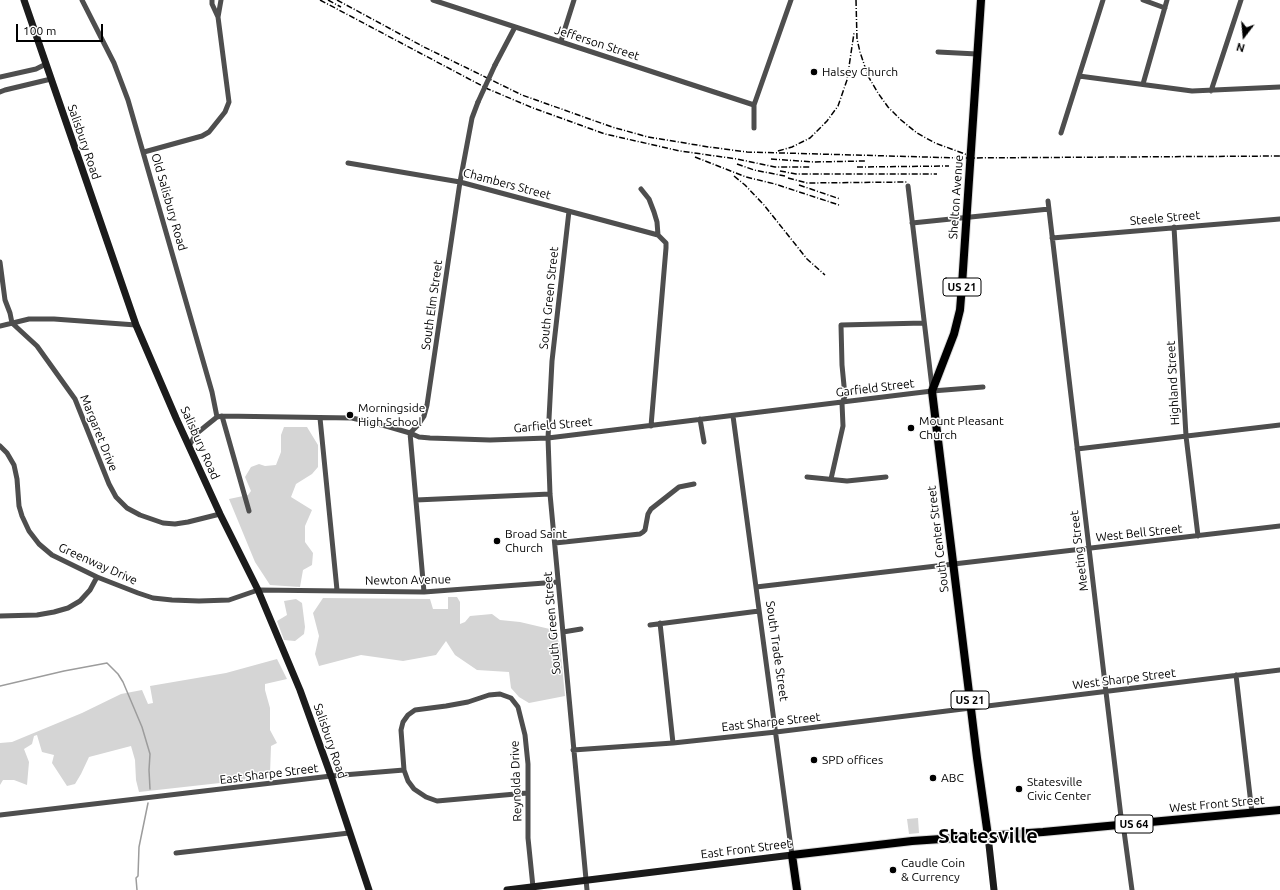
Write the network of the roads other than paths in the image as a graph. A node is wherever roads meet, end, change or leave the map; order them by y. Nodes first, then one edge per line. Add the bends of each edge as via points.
1 (24, 0) edge
2 (82, 0) edge
3 (212, 0) edge
4 (221, 0) edge
5 (433, 0) edge
6 (574, 0) edge
7 (791, 0) edge
8 (981, 0) edge
9 (1103, 0) edge
10 (1143, 0) edge
11 (1168, 0) edge
12 (1241, 0) edge
13 (1165, 8) junction
14 (218, 17) junction
15 (515, 27) junction
16 (561, 41) junction
17 (938, 52) dead end
18 (977, 54) junction
19 (46, 64) junction
20 (1079, 76) junction
21 (0, 78) edge
22 (51, 79) junction
23 (1143, 84) junction
24 (1280, 87) edge
25 (1211, 91) junction
26 (0, 92) edge
27 (754, 105) junction
28 (754, 128) dead end
29 (1062, 132) dead end
30 (144, 152) junction
31 (348, 163) dead end
32 (460, 182) junction
33 (908, 186) dead end
34 (641, 189) dead end
35 (1048, 201) dead end
36 (1049, 209) junction
37 (569, 211) junction
38 (966, 218) junction
39 (1280, 219) edge
40 (912, 223) junction
41 (1174, 227) junction
42 (658, 235) junction
43 (1052, 238) junction
44 (0, 262) edge
45 (12, 323) junction
46 (924, 323) junction
47 (136, 325) junction
48 (0, 326) edge
49 (983, 388) dead end
50 (932, 391) junction
51 (842, 403) junction
52 (220, 416) junction
53 (733, 416) junction
54 (320, 418) junction
55 (700, 419) junction
56 (1280, 425) edge
57 (650, 426) junction
58 (410, 432) junction
59 (1186, 436) junction
60 (548, 438) junction
61 (704, 442) dead end
62 (0, 446) edge
63 (189, 446) junction
64 (1077, 449) junction
65 (807, 477) dead end
66 (886, 477) dead end
67 (830, 479) junction
68 (694, 484) dead end
69 (550, 494) junction
70 (416, 500) junction
71 (249, 511) dead end
72 (220, 514) junction
73 (1280, 526) edge
74 (1198, 536) junction
75 (555, 543) junction
76 (1089, 549) junction
77 (953, 564) junction
78 (97, 577) junction
79 (558, 582) junction
80 (756, 587) junction
81 (258, 590) junction
82 (337, 590) junction
83 (424, 592) junction
84 (759, 611) junction
85 (0, 616) edge
86 (660, 623) junction
87 (650, 625) dead end
88 (581, 629) dead end
89 (563, 632) junction
90 (1280, 670) edge
91 (1236, 676) junction
92 (1106, 692) junction
93 (970, 708) junction
94 (776, 732) junction
95 (673, 743) junction
96 (573, 750) junction
97 (404, 770) junction
98 (331, 776) junction
99 (527, 793) junction
100 (1280, 810) edge
101 (1252, 813) junction
102 (0, 815) edge
103 (1122, 825) junction
104 (350, 833) junction
105 (988, 836) junction
106 (176, 853) dead end
107 (792, 855) junction
108 (586, 880) junction
109 (533, 887) junction
110 (369, 890) edge
111 (507, 890) edge
112 (587, 890) edge
113 (797, 890) edge
114 (994, 890) edge
115 (1132, 890) edge

1 - 19 street, Salisbury Road
2 - 30 street, Old Salisbury Road via 121,80
3 - 14 street
4 - 14 street
5 - 15 street, Jefferson Street
6 - 16 street
7 - 27 street
8 - 18 main road, Shelton Avenue / US 21
9 - 20 street
10 - 13 street
11 - 13 street
12 - 25 street
13 - 23 street
14 - 30 street via 229,102 225,112 209,132 202,136
15 - 16 street, Jefferson Street
15 - 32 street, South Elm Street, bridge via 472,118
16 - 27 street, Jefferson Street
17 - 18 street
18 - 38 main road, Shelton Avenue / US 21
19 - 21 street
19 - 22 street, Salisbury Road
20 - 23 street
20 - 29 street
22 - 26 street
22 - 47 street, Salisbury Road
23 - 25 street via 1184,91
24 - 25 street
27 - 28 street
30 - 52 street, Old Salisbury Road
31 - 32 street, Chambers Street
32 - 37 street, Chambers Street
32 - 58 street, South Elm Street via 427,405 421,421
33 - 40 street, South Center Street
34 - 42 street via 649,199 654,212
35 - 36 street, Meeting Street
36 - 38 street
36 - 43 street, Meeting Street
37 - 42 street, Chambers Street
37 - 60 street, South Green Street via 552,361
38 - 40 street
38 - 50 main road, Shelton Avenue / US 21 via 960,310 954,334
39 - 41 street, Steele Street
40 - 46 street, South Center Street
41 - 43 street, Steele Street
41 - 59 street, Highland Street
42 - 57 street via 666,243 666,248
43 - 64 street, Meeting Street
44 - 45 street via 5,300
45 - 47 street via 34,319
45 - 48 street
45 - 72 street, Margaret Drive via 37,346 75,398 109,484 116,497 127,508 163,523 175,524
46 - 50 street, South Center Street
46 - 51 street via 841,326 845,396
47 - 63 street, Salisbury Road
49 - 50 street, Garfield Street
50 - 51 street, Garfield Street
50 - 77 main road, South Center Street / US 21
51 - 53 street, Garfield Street
51 - 67 street via 843,426
52 - 54 street, Garfield Street
52 - 63 street via 196,434
52 - 71 street, Old Salisbury Road
53 - 55 street, Garfield Street
53 - 80 street, South Trade Street
54 - 58 street, Garfield Street via 362,420
54 - 82 street
55 - 57 street, Garfield Street
55 - 61 street
56 - 59 street
57 - 60 street, Garfield Street
58 - 60 street, Garfield Street via 419,437 430,438
58 - 70 street
59 - 64 street
59 - 74 street, Highland Street
60 - 69 street, South Green Street
62 - 78 street, Greenway Drive via 14,465 19,506 29,531 52,555
63 - 72 street, Salisbury Road
64 - 76 street, Meeting Street
65 - 67 street
66 - 67 street via 847,481
68 - 75 street via 679,487 651,509 645,530 640,534
69 - 70 street
69 - 75 street, South Green Street
70 - 83 street
72 - 81 street, Salisbury Road
73 - 74 street, West Bell Street
74 - 76 street, West Bell Street
75 - 79 street, South Green Street
76 - 77 street, West Bell Street
76 - 92 street, Meeting Street
77 - 80 street, West Bell Street
77 - 93 main road, South Center Street / US 21
78 - 81 street, Greenway Drive via 154,598 172,600 229,600
78 - 85 street via 90,590 68,608 37,614
79 - 83 street, Newton Avenue
79 - 89 street, South Green Street
80 - 84 street, South Trade Street
81 - 82 street, Newton Avenue
81 - 98 street, Salisbury Road via 307,709
82 - 83 street, Newton Avenue
84 - 86 street
84 - 94 street, South Trade Street
86 - 87 street
86 - 95 street
88 - 89 street
89 - 96 street, South Green Street
90 - 91 street, West Sharpe Street
91 - 92 street, West Sharpe Street
91 - 101 street
92 - 93 street, West Sharpe Street
92 - 103 street, Meeting Street
93 - 94 street, East Sharpe Street
93 - 105 main road, South Center Street / US 21
94 - 95 street, East Sharpe Street
94 - 107 street, South Trade Street
95 - 96 street, East Sharpe Street
96 - 108 street, South Green Street
97 - 98 street, East Sharpe Street
97 - 99 street via 408,781 416,790 426,797 437,800
97 - 99 street, Reynolda Drive via 401,730 408,715 423,708 446,706 500,694 511,698 518,707 526,743
98 - 102 street, East Sharpe Street
98 - 104 street, Salisbury Road
99 - 109 street, Reynolda Drive
100 - 101 main road, West Front Street / US 64
101 - 103 main road, West Front Street / US 64
103 - 105 main road, West Front Street / US 64
103 - 115 street, Meeting Street
104 - 106 street
104 - 110 street, Salisbury Road
105 - 107 main road, East Front Street via 912,841
105 - 114 street, South Center Street
107 - 108 street, East Front Street
107 - 113 main road, South Trade Street
108 - 109 street, East Front Street
108 - 112 street, South Green Street
109 - 111 street, East Front Street

